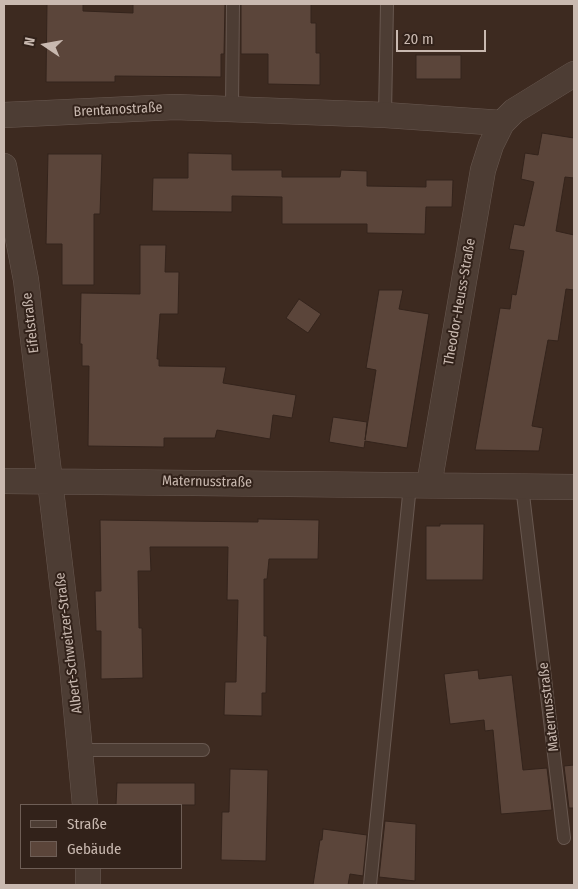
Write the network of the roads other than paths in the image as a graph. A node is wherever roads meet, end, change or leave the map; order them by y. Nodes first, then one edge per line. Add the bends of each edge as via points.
1 (232, 4) edge
2 (387, 4) edge
3 (574, 74) edge
4 (232, 108) junction
5 (385, 115) junction
6 (4, 116) edge
7 (502, 123) junction
8 (4, 166) edge
9 (4, 481) edge
10 (49, 481) junction
11 (419, 485) junction
12 (522, 486) junction
13 (574, 487) edge
14 (81, 750) junction
15 (203, 750) dead end
16 (85, 804) edge
17 (564, 838) dead end
18 (88, 869) edge
19 (88, 885) edge
20 (370, 885) edge

1 - 4 lane
2 - 5 lane
3 - 7 street via 514,111
4 - 5 street, Brentanostraße
4 - 6 street, Brentanostraße via 175,106
5 - 7 street, Brentanostraße
7 - 11 street, Theodor-Heuss-Straße via 483,170
8 - 10 street, Eifelstraße via 26,280
9 - 10 street, Maternusstraße
10 - 11 street, Maternusstraße
10 - 14 street, Albert-Schweitzer-Straße
11 - 12 street, Maternusstraße
11 - 20 lane
12 - 13 street, Maternusstraße
12 - 17 lane, Maternusstraße
14 - 15 lane
14 - 16 street, Albert-Schweitzer-Straße
18 - 19 street

